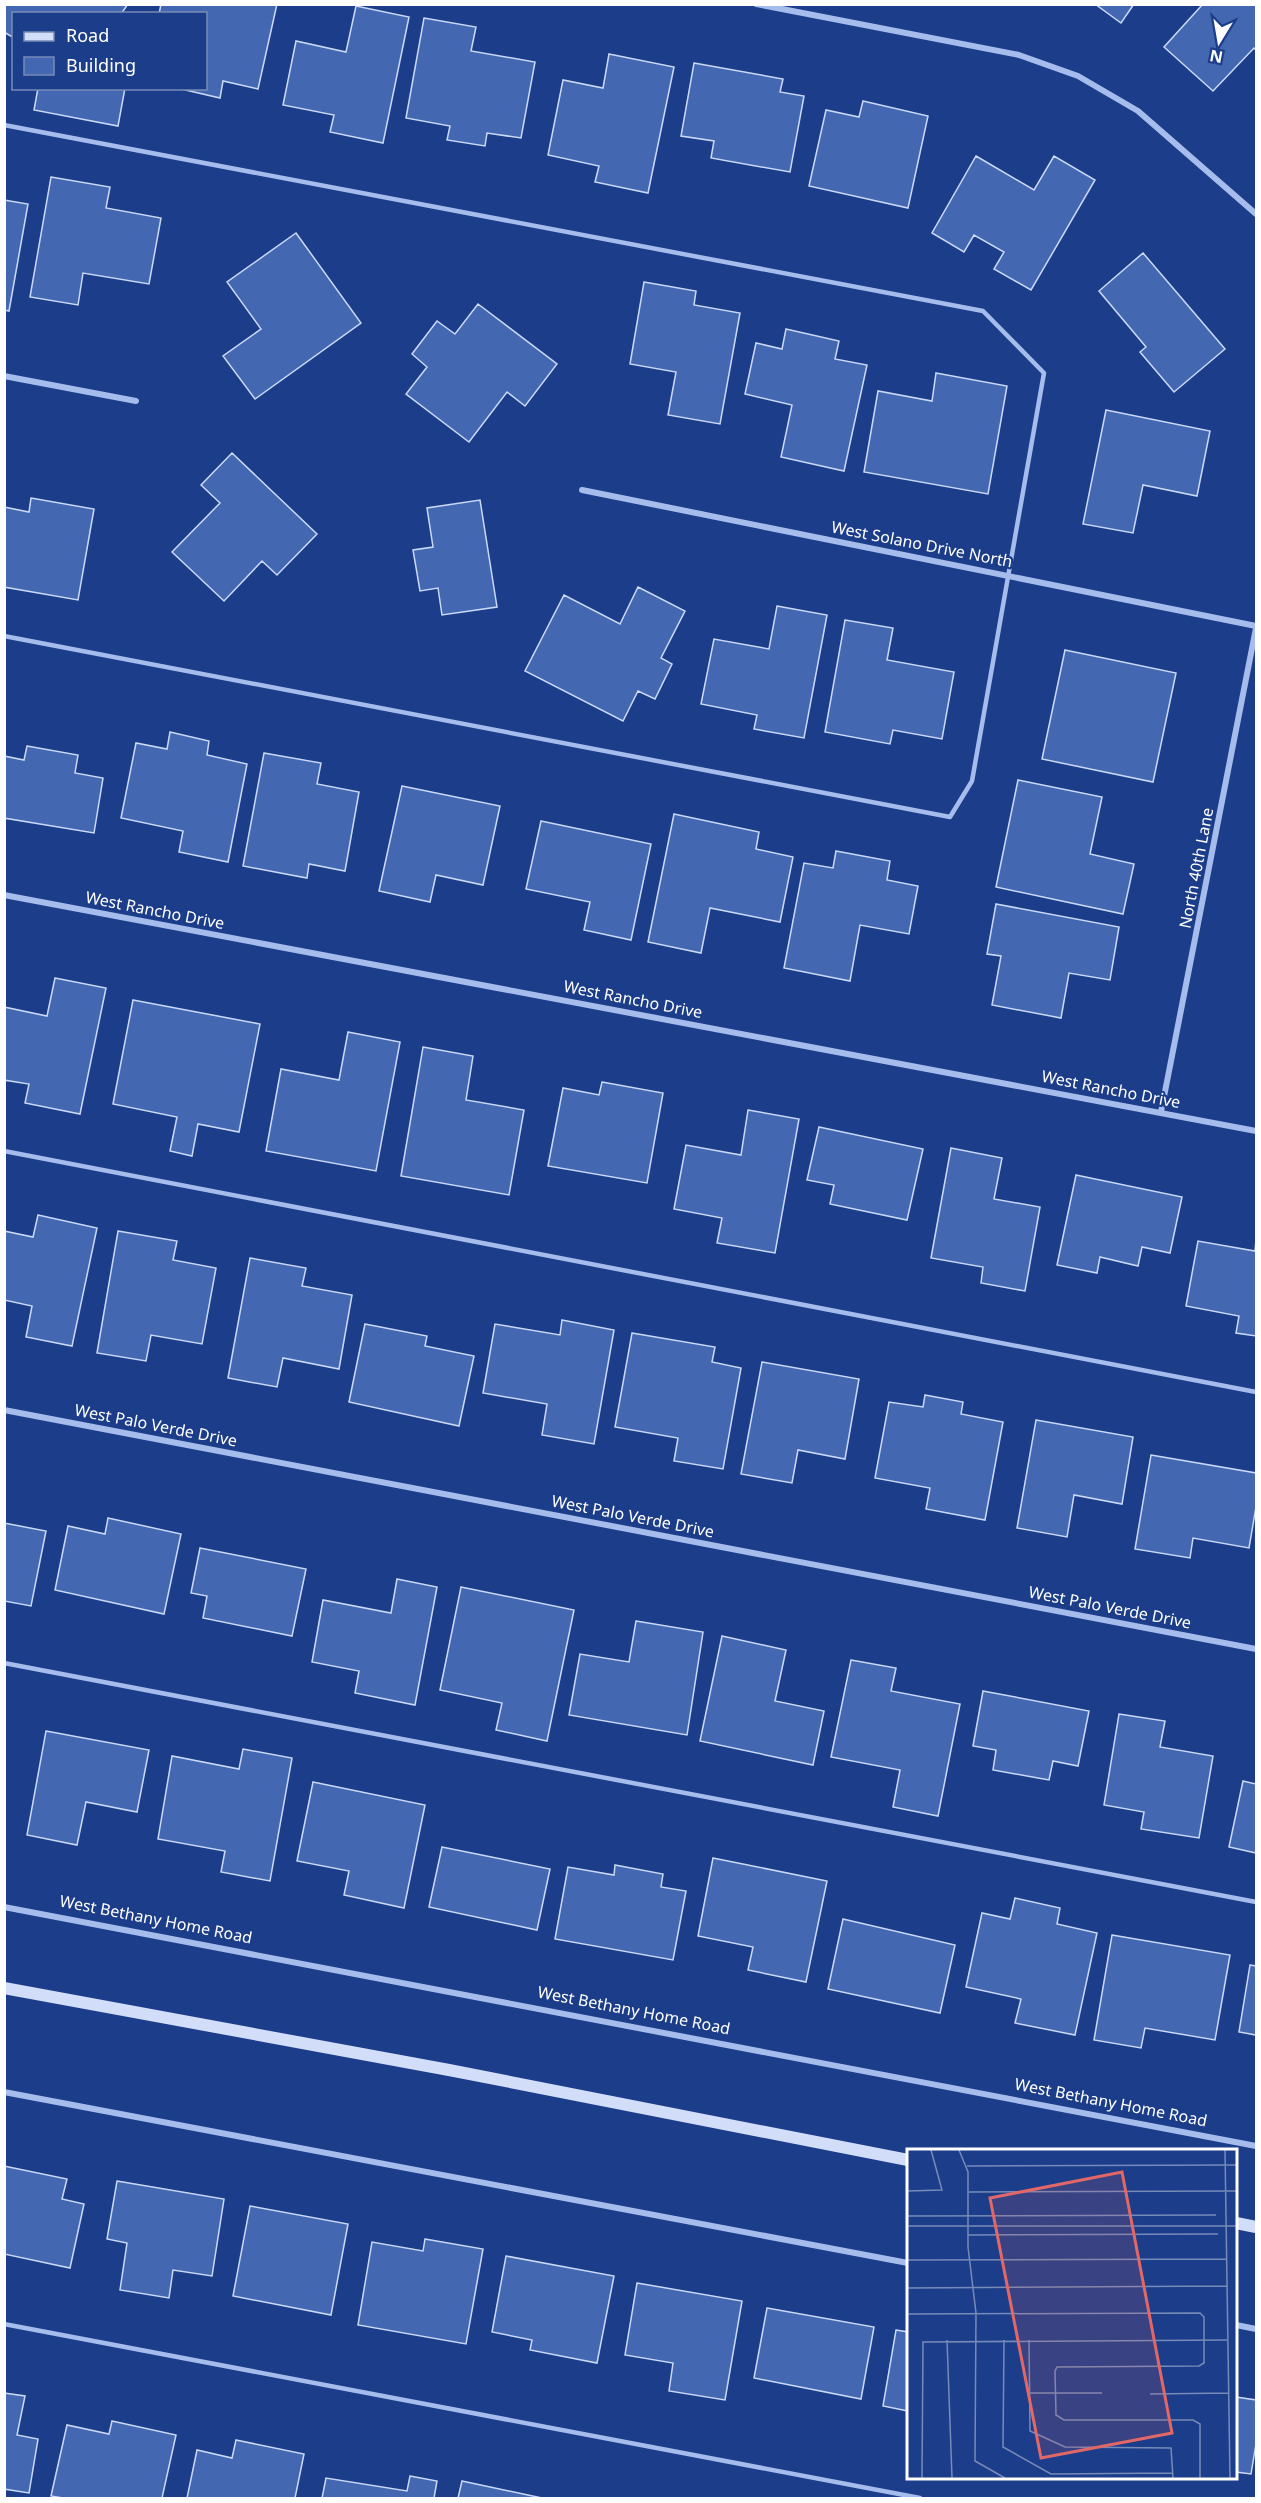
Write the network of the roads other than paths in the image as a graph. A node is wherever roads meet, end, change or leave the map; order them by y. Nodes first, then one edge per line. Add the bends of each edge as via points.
1 (756, 4) edge
2 (4, 125) edge
3 (1257, 214) edge
4 (4, 376) edge
5 (136, 401) dead end
6 (582, 489) dead end
7 (1009, 575) junction
8 (1257, 627) edge
9 (4, 636) edge
10 (4, 895) edge
11 (1161, 1112) junction
12 (1257, 1131) edge
13 (4, 1151) edge
14 (1257, 1392) edge
15 (4, 1410) edge
16 (1257, 1649) edge
17 (4, 1663) edge
18 (1257, 1902) edge
19 (4, 1907) edge
20 (4, 1988) edge
21 (4, 2092) edge
22 (1257, 2146) edge
23 (907, 2160) edge
24 (1237, 2223) edge
25 (1257, 2227) edge
26 (907, 2263) edge
27 (4, 2325) edge
28 (1237, 2325) edge
29 (1257, 2329) edge
30 (920, 2499) edge

1 - 3 street via 1020,55 1078,76 1138,111
2 - 7 lane via 983,311 1044,373
4 - 5 street
6 - 7 street, West Solano Drive North
7 - 8 street, West Solano Drive North
7 - 9 lane via 972,781 950,817
8 - 11 street, North 40th Lane
10 - 11 street, West Rancho Drive
11 - 12 street, West Rancho Drive
13 - 14 lane
15 - 16 street, West Palo Verde Drive
17 - 18 lane
19 - 22 street, West Bethany Home Road
20 - 23 main road
21 - 26 street
24 - 25 main road
27 - 30 lane
28 - 29 street

